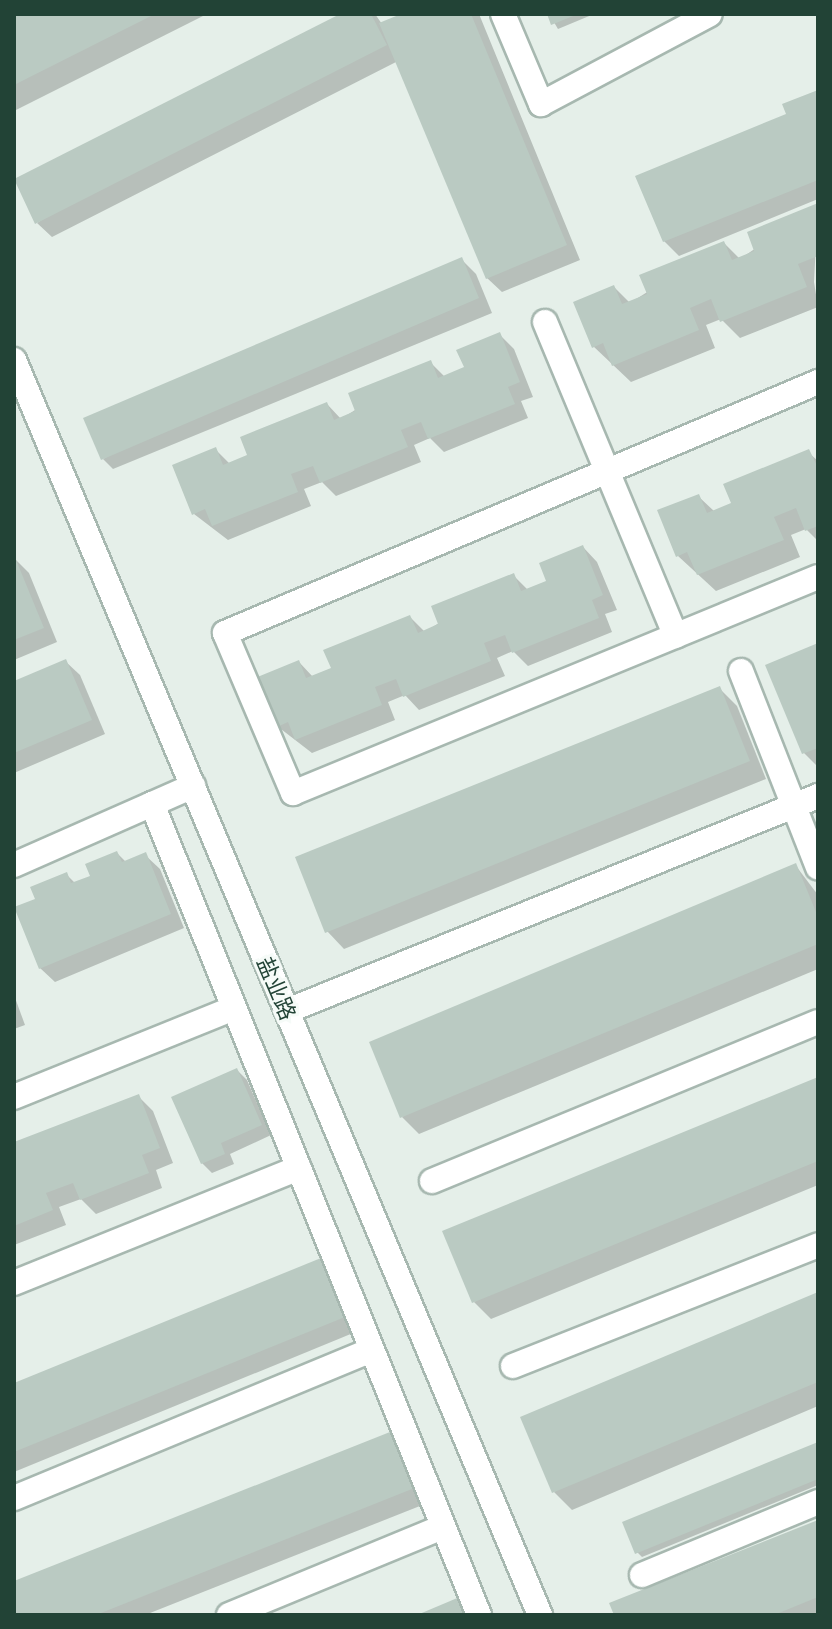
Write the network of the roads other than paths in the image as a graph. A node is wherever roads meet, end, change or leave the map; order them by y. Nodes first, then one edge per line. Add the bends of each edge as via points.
1 (503, 14) edge
2 (710, 14) edge
3 (545, 322) dead end
4 (14, 360) edge
5 (818, 382) edge
6 (608, 472) junction
7 (818, 577) edge
8 (676, 636) junction
9 (741, 671) dead end
10 (193, 786) junction
11 (818, 796) edge
12 (152, 804) junction
13 (794, 806) junction
14 (14, 865) edge
15 (818, 867) edge
16 (234, 1008) junction
17 (287, 1011) junction
18 (818, 1022) edge
19 (14, 1097) edge
20 (299, 1168) junction
21 (432, 1181) dead end
22 (818, 1245) edge
23 (14, 1283) edge
24 (372, 1350) junction
25 (513, 1366) dead end
26 (14, 1498) edge
27 (818, 1502) edge
28 (443, 1527) junction
29 (642, 1575) dead end
30 (229, 1615) edge
31 (479, 1615) edge
32 (540, 1615) edge

1 - 2 street via 541,104
3 - 6 street
4 - 10 street, 盐业路
5 - 6 street
6 - 8 street
6 - 8 street via 225,633 293,793
7 - 8 street
9 - 13 street
10 - 12 street
10 - 17 street, 盐业路
11 - 13 street
12 - 14 street
12 - 16 street
13 - 15 street
13 - 17 street
16 - 19 street
16 - 20 street
17 - 32 street, 盐业路
18 - 21 street
20 - 23 street
20 - 24 street
22 - 25 street
24 - 26 street
24 - 28 street
27 - 29 street
28 - 30 street
28 - 31 street

